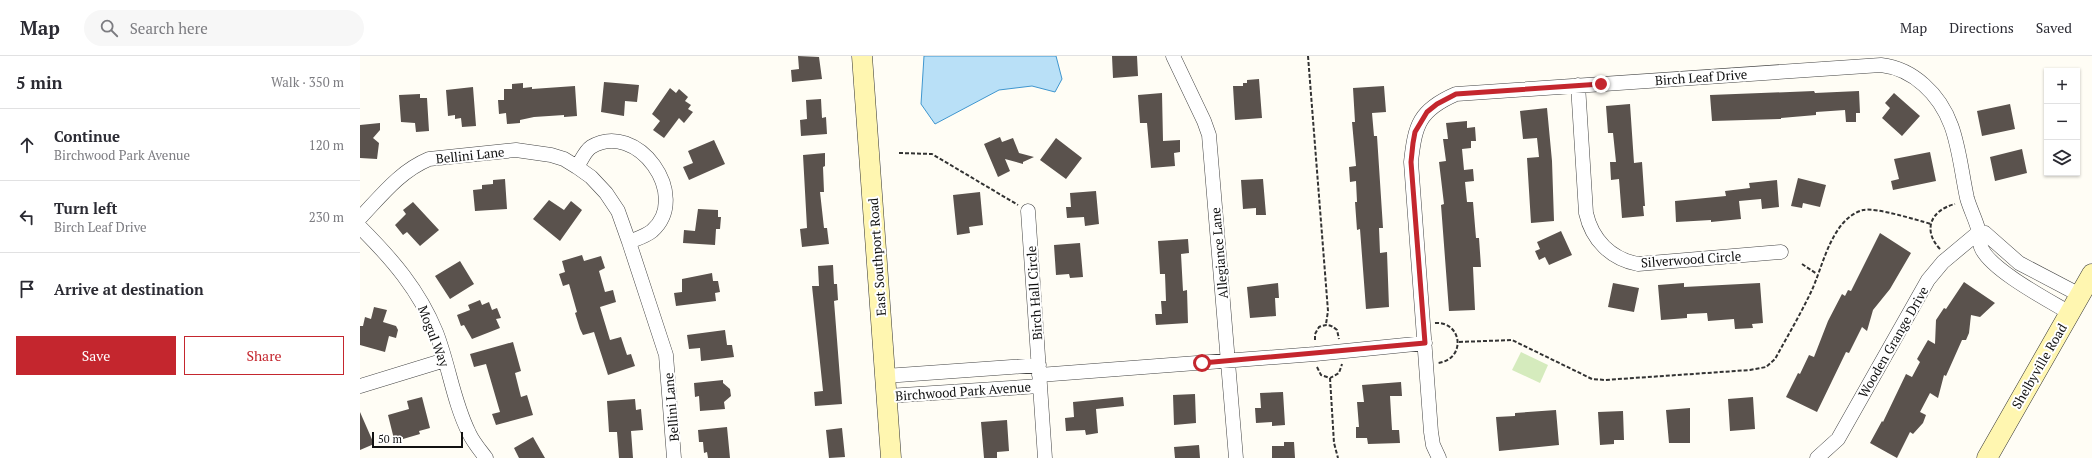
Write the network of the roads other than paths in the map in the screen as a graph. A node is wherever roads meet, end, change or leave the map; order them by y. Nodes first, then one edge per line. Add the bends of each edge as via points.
1 (862, 56) edge
2 (1173, 56) edge
3 (1578, 85) junction
4 (576, 166) junction
5 (1028, 211) road end
6 (360, 218) edge
7 (360, 227) edge
8 (1982, 233) junction
9 (629, 242) junction
10 (1781, 252) dead end
11 (2092, 274) edge
12 (2080, 295) junction
13 (2070, 313) junction
14 (1425, 343) junction
15 (445, 360) junction
16 (1228, 361) junction
17 (1039, 375) junction
18 (885, 376) junction
19 (360, 386) edge
20 (887, 396) junction
21 (486, 458) edge
22 (674, 458) edge
23 (891, 458) edge
24 (1045, 458) edge
25 (1236, 458) edge
26 (1439, 458) edge
27 (1817, 458) edge
28 (1987, 458) edge

1 - 18 main road, East Southport Road
2 - 16 street, Allegiance Lane via 1209,135
3 - 8 street, Birch Leaf Drive via 1881,65 1896,68 1911,75 1928,88 1948,114 1968,200
3 - 10 street, Silverwood Circle via 1586,213 1592,232 1608,252 1627,262 1638,264
3 - 14 street, Birch Leaf Drive via 1456,94 1437,104 1420,122 1415,132 1411,162
4 - 6 street, Bellini Lane via 551,155 516,150 429,159 416,164 403,174
4 - 9 street, Bellini Lane via 606,193 618,211
4 - 9 street via 590,148 602,143 617,142 643,153 653,162 663,183 666,197 664,210 651,232
5 - 17 street, Birch Hall Circle
7 - 15 street, Mogul Way via 390,257 423,303
8 - 12 street, Birch Leaf Drive via 2019,263
8 - 13 street, Birch Leaf Drive via 1981,247 1990,261
8 - 27 street, Wooden Grange Drive via 1943,262 1932,276 1838,439
9 - 22 street, Bellini Lane via 666,355
11 - 12 main road, Shelbyville Road
12 - 13 main road, Shelbyville Road
13 - 28 main road, Shelbyville Road
14 - 16 street, Birchwood Park Avenue
14 - 26 street via 1431,432
15 - 19 street
15 - 21 street, Mogul Way via 469,434
16 - 17 street, Birchwood Park Avenue
16 - 25 street, Allegiance Lane
17 - 18 street, Birchwood Park Avenue
17 - 20 street, Birchwood Park Avenue
17 - 24 street, Birch Hall Circle
18 - 20 main road, East Southport Road
20 - 23 main road, East Southport Road

